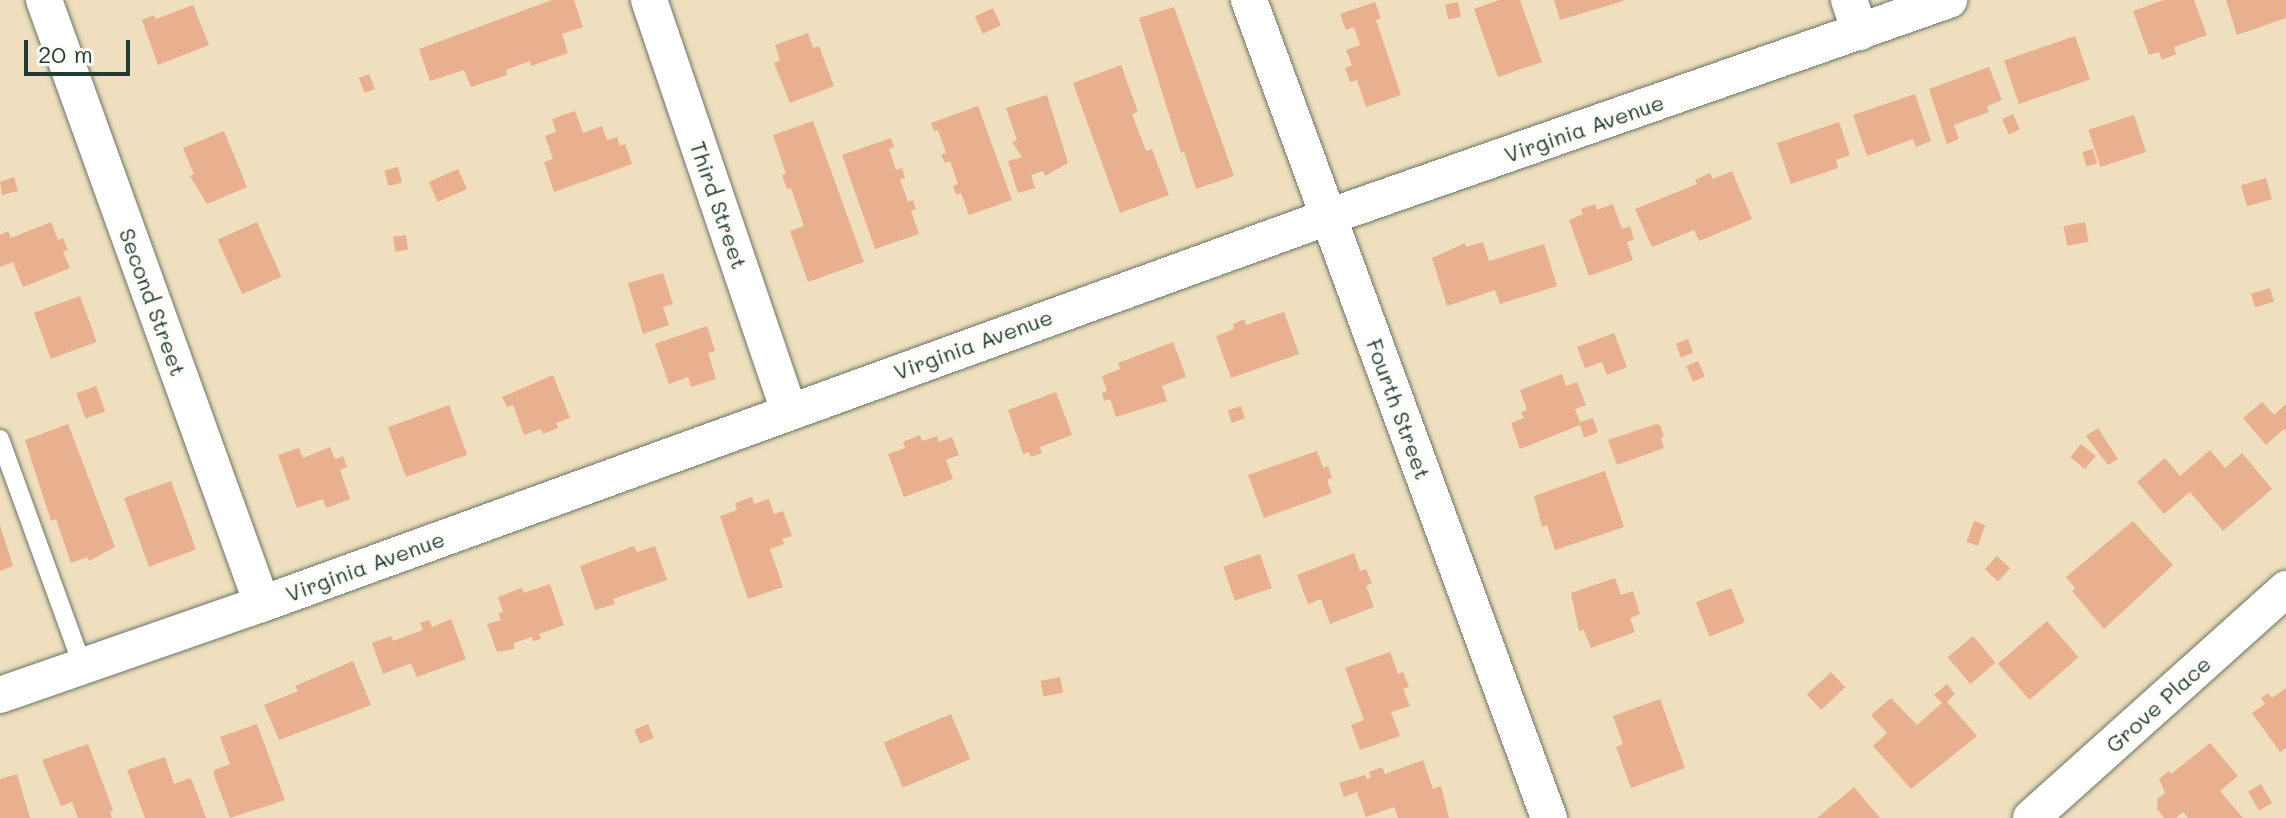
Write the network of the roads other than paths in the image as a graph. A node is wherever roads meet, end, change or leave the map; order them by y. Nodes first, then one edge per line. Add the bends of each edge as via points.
1 (44, 0) edge
2 (649, 0) edge
3 (1249, 0) edge
4 (1949, 0) edge
5 (1855, 16) edge
6 (1328, 217) junction
7 (789, 411) junction
8 (0, 439) edge
9 (2286, 589) edge
10 (262, 604) junction
11 (83, 667) junction
12 (0, 695) edge
13 (2036, 816) edge
14 (1549, 818) edge

1 - 10 street, Second Street
2 - 7 street, Third Street
3 - 6 street, Fourth Street
4 - 5 street, Virginia Avenue
5 - 6 street, Virginia Avenue
6 - 7 street, Virginia Avenue
6 - 14 street, Fourth Street
7 - 10 street, Virginia Avenue
8 - 11 lane
9 - 13 street, Grove Place
10 - 11 street, Virginia Avenue
11 - 12 street, Virginia Avenue

